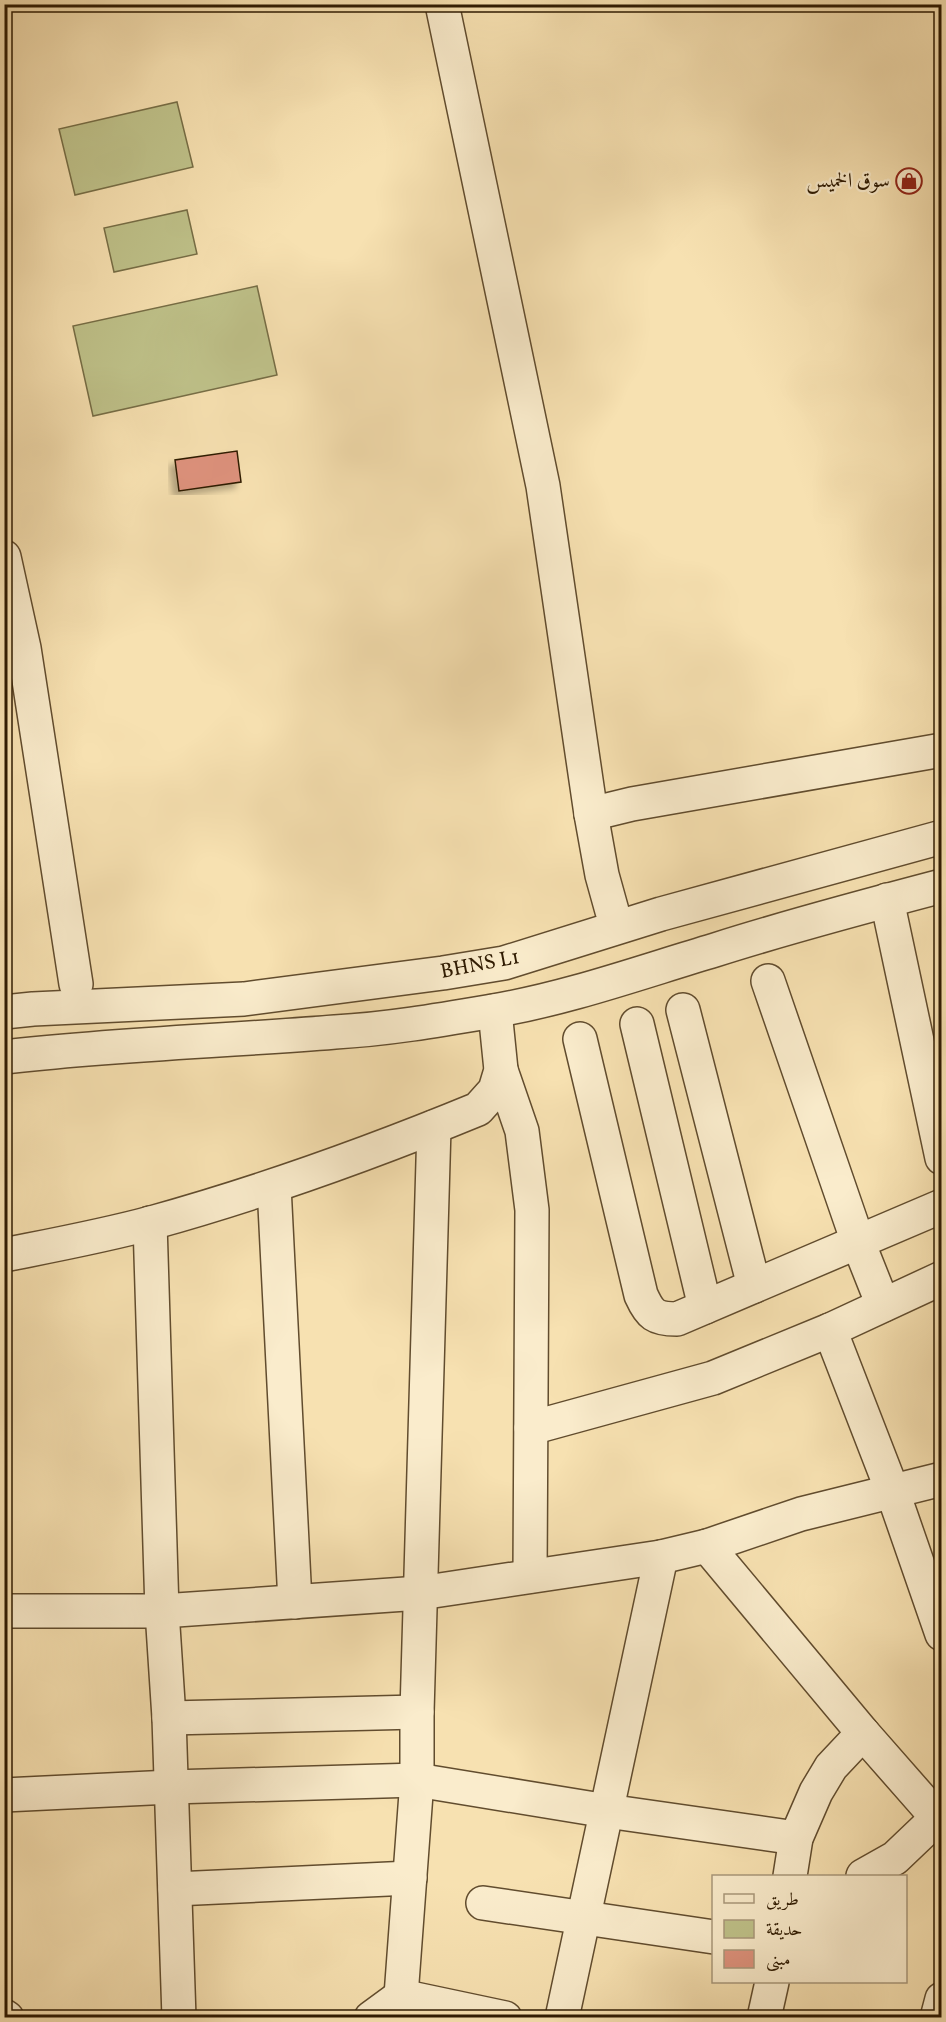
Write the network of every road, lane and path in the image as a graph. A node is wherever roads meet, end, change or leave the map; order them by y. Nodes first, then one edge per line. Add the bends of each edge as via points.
1 (442, 4) edge
2 (4, 557) edge
3 (15, 663) edge
4 (942, 750) edge
5 (591, 814) junction
6 (942, 822) edge
7 (942, 837) edge
8 (942, 848) edge
9 (942, 886) edge
10 (887, 900) junction
11 (612, 911) junction
12 (768, 981) dead end
13 (76, 984) junction
14 (4, 991) edge
15 (683, 1010) dead end
16 (495, 1011) junction
17 (4, 1012) edge
18 (4, 1024) edge
19 (637, 1024) dead end
20 (580, 1039) dead end
21 (4, 1057) edge
22 (501, 1070) junction
23 (434, 1127) junction
24 (942, 1158) edge
25 (274, 1186) junction
26 (942, 1206) edge
27 (150, 1223) junction
28 (858, 1242) junction
29 (4, 1255) edge
30 (942, 1278) edge
31 (754, 1286) junction
32 (883, 1305) junction
33 (705, 1307) junction
34 (830, 1330) junction
35 (531, 1428) junction
36 (942, 1479) edge
37 (892, 1490) junction
38 (707, 1546) junction
39 (661, 1557) junction
40 (530, 1576) junction
41 (420, 1593) junction
42 (294, 1602) junction
43 (4, 1611) edge
44 (162, 1611) junction
45 (942, 1634) edge
46 (417, 1712) junction
47 (169, 1718) junction
48 (863, 1733) junction
49 (417, 1780) junction
50 (171, 1787) junction
51 (4, 1795) edge
52 (607, 1811) junction
53 (939, 1821) edge
54 (796, 1838) junction
55 (790, 1875) edge
56 (865, 1875) edge
57 (410, 1878) junction
58 (175, 1889) junction
59 (483, 1903) dead end
60 (584, 1919) junction
61 (712, 1937) edge
62 (772, 1983) edge
63 (942, 1999) edge
64 (417, 2005) edge
65 (179, 2018) edge
66 (371, 2018) edge
67 (505, 2018) edge
68 (562, 2018) edge
69 (764, 2018) edge
70 (937, 2018) edge

1 - 5 street via 543,486
2 - 3 street
3 - 13 street
4 - 5 street
5 - 11 street
6 - 11 street
7 - 17 street, BHNS L1 via 672,911 504,963 244,999
8 - 18 street, BHNS L1 via 665,928 473,977 253,1005
9 - 10 street
10 - 16 street via 611,983
10 - 24 street
11 - 13 street via 494,943 342,970 266,978
12 - 28 street
13 - 14 street
15 - 31 street
16 - 21 street via 336,1032
16 - 22 street
19 - 33 street
20 - 33 street via 641,1295 649,1312 661,1319 677,1319
22 - 23 street via 495,1090 478,1109
22 - 35 street via 522,1131 532,1210
23 - 25 street
23 - 41 street
25 - 27 street
25 - 42 street
26 - 28 street
27 - 29 street
27 - 44 street
28 - 31 street
28 - 32 street
30 - 32 street
31 - 33 street
32 - 34 street
34 - 35 street via 713,1378
34 - 37 street
35 - 40 street
36 - 37 street
37 - 38 street via 801,1514
37 - 45 street
38 - 39 street
38 - 48 street
39 - 40 street
39 - 52 street
40 - 41 street
41 - 42 street
41 - 46 street
42 - 44 street
43 - 44 street
44 - 47 street
46 - 47 street
46 - 49 street
47 - 50 street
48 - 53 street
48 - 54 street via 831,1767
49 - 50 street
49 - 52 street
49 - 57 street
50 - 51 street
50 - 58 street
52 - 54 street
52 - 60 street
53 - 56 street via 894,1858
54 - 55 street
57 - 58 street
57 - 64 street
58 - 65 street
59 - 60 street
60 - 61 street
60 - 68 street
62 - 69 street
63 - 70 street
64 - 66 street
64 - 67 street

